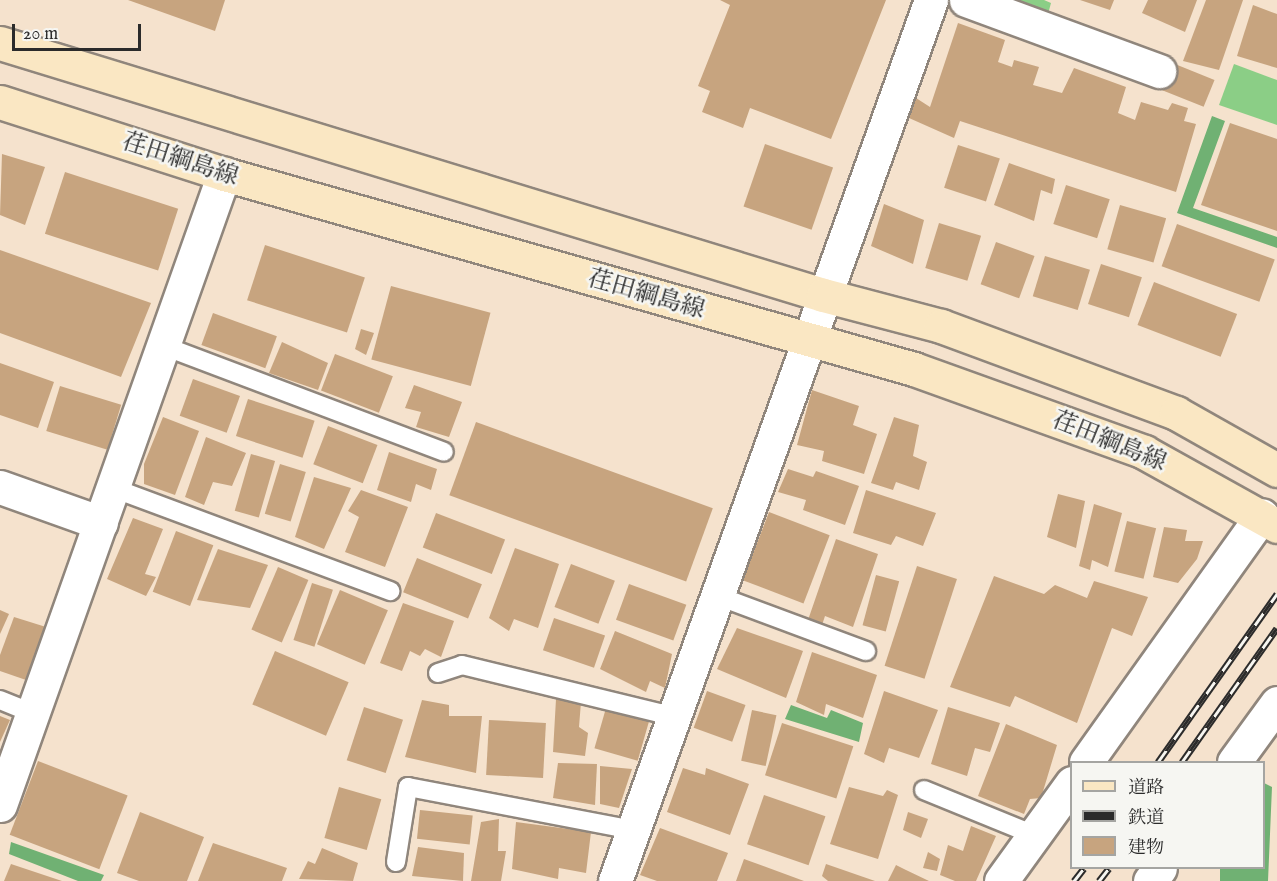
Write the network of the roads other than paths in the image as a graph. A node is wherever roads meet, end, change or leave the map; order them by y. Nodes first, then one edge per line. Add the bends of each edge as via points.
1 (932, 0) edge
2 (966, 0) edge
3 (0, 44) edge
4 (1159, 71) dead end
5 (0, 102) edge
6 (224, 174) junction
7 (823, 295) junction
8 (808, 341) junction
9 (164, 346) junction
10 (444, 452) dead end
11 (1277, 470) edge
12 (0, 487) edge
13 (112, 488) junction
14 (1269, 521) edge
15 (101, 523) junction
16 (390, 591) dead end
17 (718, 596) junction
18 (866, 651) dead end
19 (438, 673) dead end
20 (0, 700) edge
21 (1277, 703) edge
22 (33, 712) junction
23 (676, 717) junction
24 (1087, 761) edge
25 (1235, 761) edge
26 (1070, 784) edge
27 (924, 790) dead end
28 (0, 806) edge
29 (634, 830) junction
30 (1034, 835) junction
31 (396, 862) dead end
32 (615, 881) edge
33 (1001, 881) edge

1 - 7 street
2 - 4 street
3 - 7 main road, 荏田綱島線
5 - 6 main road, 荏田綱島線
6 - 8 main road, 荏田綱島線
6 - 9 street
7 - 8 street
7 - 11 main road, 荏田綱島線 via 941,326 1176,412
8 - 14 main road, 荏田綱島線 via 914,369 1144,452
8 - 17 street
9 - 10 lane
9 - 13 street
12 - 15 street
13 - 15 street
13 - 16 lane
14 - 24 street
15 - 22 street
17 - 18 lane
17 - 23 street
19 - 23 lane via 462,665
20 - 22 lane
21 - 25 street
22 - 28 street
23 - 29 street
26 - 30 street
27 - 30 lane
29 - 31 lane via 408,787
29 - 32 street
30 - 33 street

